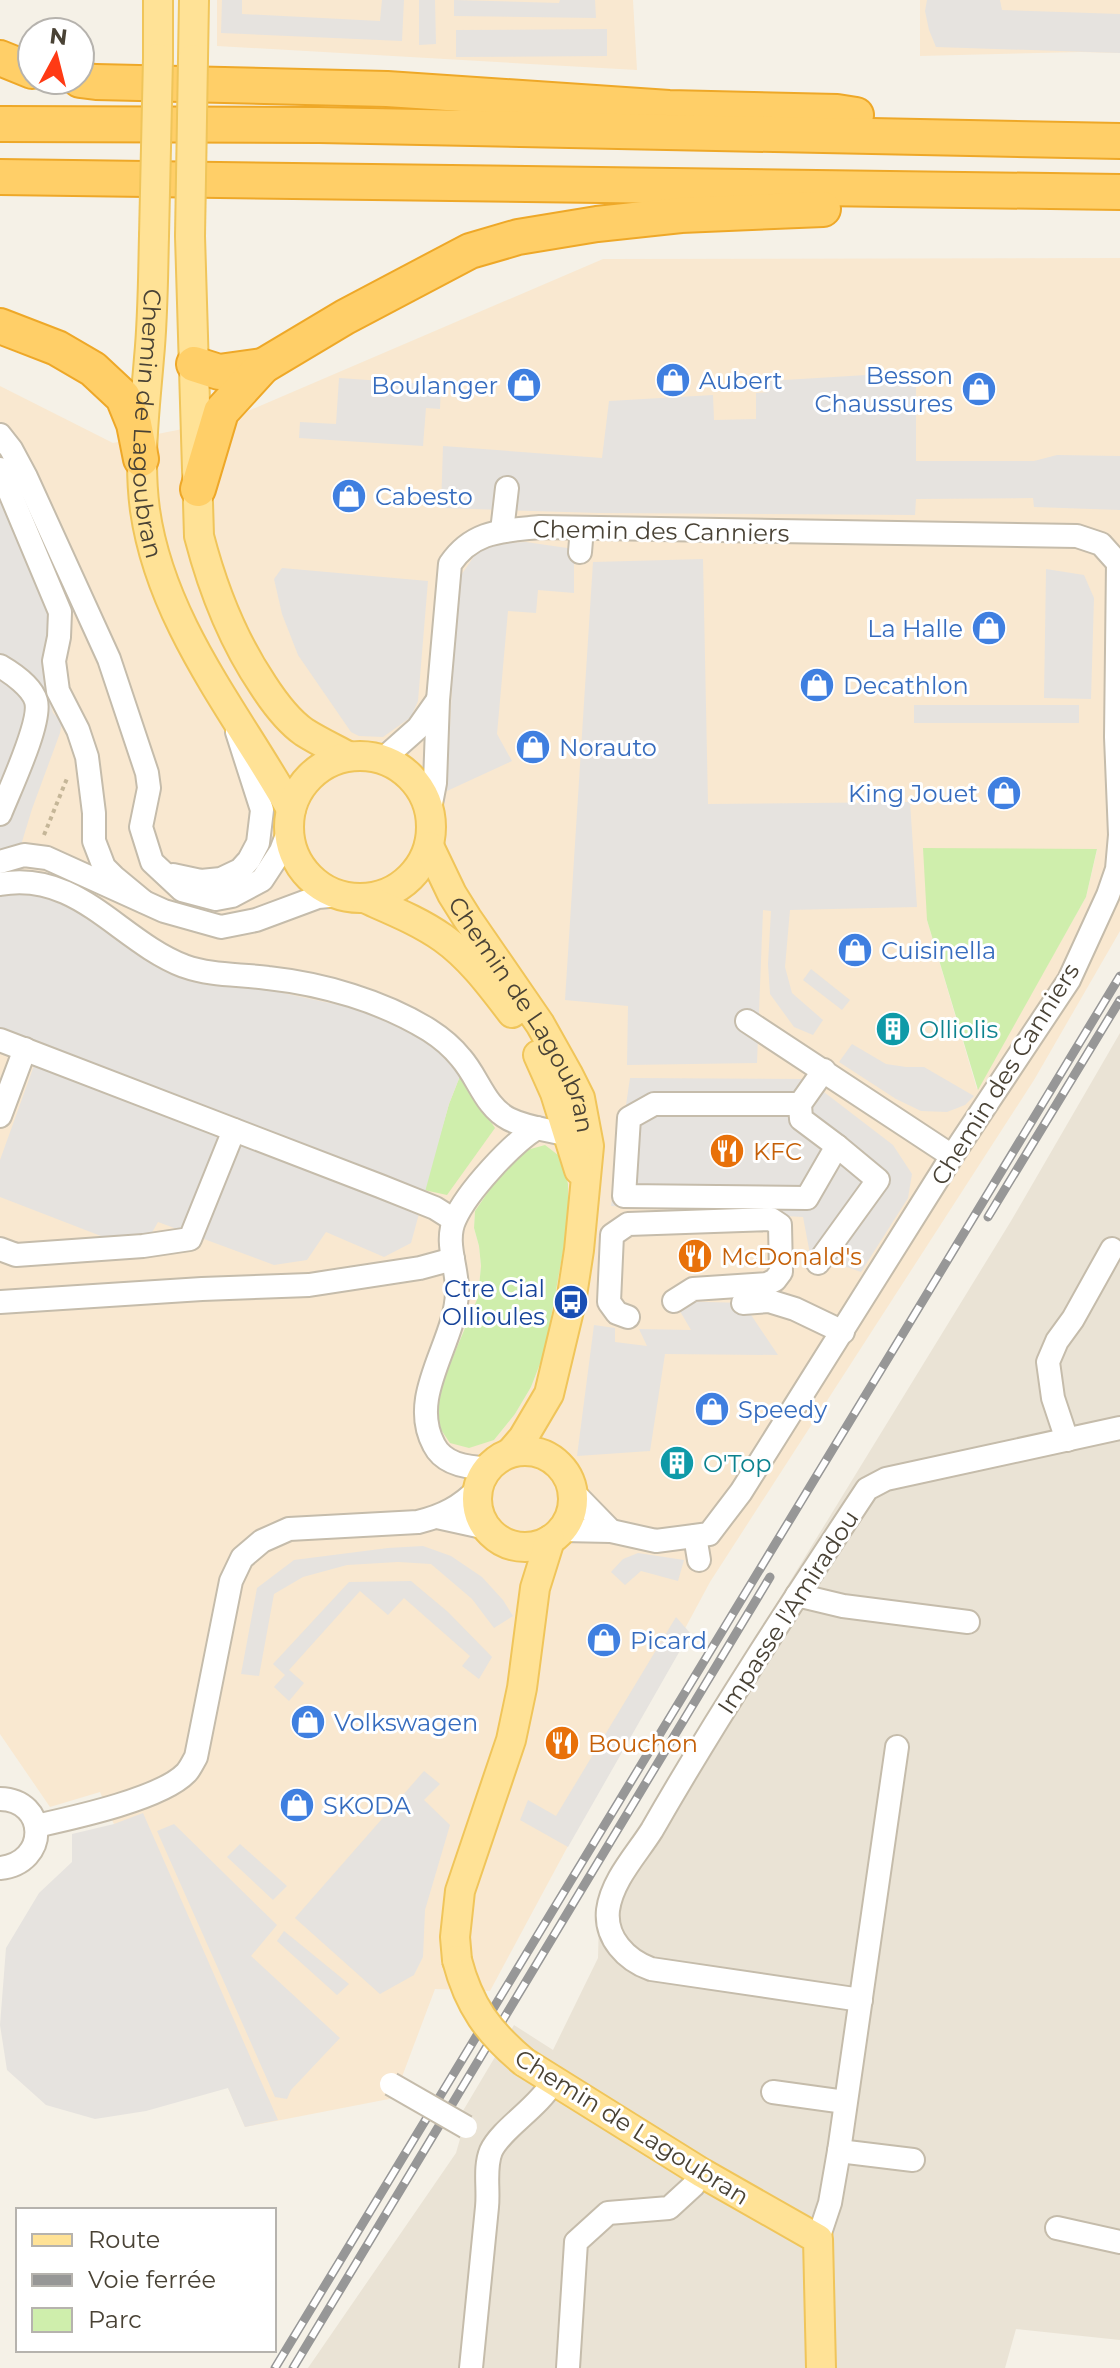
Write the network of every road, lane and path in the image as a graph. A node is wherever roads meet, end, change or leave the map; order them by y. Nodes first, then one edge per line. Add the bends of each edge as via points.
1 (158, 0) edge
2 (194, 0) edge
3 (96, 82) edge
4 (0, 124) edge
5 (1007, 139) junction
6 (1120, 141) edge
7 (0, 177) edge
8 (1120, 195) edge
9 (153, 319) junction
10 (0, 326) edge
11 (194, 364) junction
12 (263, 366) junction
13 (0, 435) edge
14 (141, 459) junction
15 (0, 469) edge
16 (507, 488) dead end
17 (198, 489) junction
18 (582, 528) junction
19 (502, 531) junction
20 (1112, 546) edge
21 (580, 552) dead end
22 (2, 667) edge
23 (438, 700) junction
24 (233, 716) junction
25 (348, 756) junction
26 (383, 759) junction
27 (430, 809) junction
28 (0, 814) edge
29 (290, 820) junction
30 (429, 846) junction
31 (0, 862) edge
32 (168, 874) junction
33 (0, 884) edge
34 (352, 896) junction
35 (143, 901) junction
36 (747, 1021) dead end
37 (0, 1040) edge
38 (25, 1049) junction
39 (824, 1070) junction
40 (800, 1104) junction
41 (0, 1116) edge
42 (537, 1128) junction
43 (234, 1130) junction
44 (568, 1135) junction
45 (837, 1146) junction
46 (952, 1156) junction
47 (585, 1188) junction
48 (454, 1220) junction
49 (0, 1249) edge
50 (1112, 1249) dead end
51 (453, 1259) junction
52 (818, 1263) dead end
53 (674, 1301) dead end
54 (0, 1302) edge
55 (743, 1303) dead end
56 (628, 1317) dead end
57 (843, 1332) junction
58 (549, 1394) junction
59 (1120, 1428) edge
60 (1067, 1440) junction
61 (511, 1452) junction
62 (561, 1466) junction
63 (483, 1479) junction
64 (573, 1492) junction
65 (437, 1517) junction
66 (487, 1528) junction
67 (611, 1531) junction
68 (557, 1535) junction
69 (695, 1536) junction
70 (510, 1545) junction
71 (699, 1560) dead end
72 (535, 1588) junction
73 (797, 1595) junction
74 (968, 1622) dead end
75 (897, 1747) dead end
76 (0, 1799) edge
77 (36, 1826) junction
78 (0, 1868) edge
79 (861, 2000) junction
80 (553, 2082) junction
81 (391, 2084) dead end
82 (773, 2092) dead end
83 (845, 2102) junction
84 (491, 2151) junction
85 (839, 2151) junction
86 (913, 2160) dead end
87 (702, 2173) junction
88 (1057, 2228) dead end
89 (818, 2239) junction
90 (1120, 2242) edge
91 (471, 2368) edge
92 (568, 2368) edge
93 (821, 2368) edge

1 - 9 main road, Chemin de Lagoubran, bridge
2 - 11 main road, Chemin de Lagoubran, bridge
3 - 5 highway via 387,89 669,108 837,112
4 - 5 highway
5 - 6 highway
7 - 8 highway
8 - 12 highway via 681,215 518,237 470,251 430,271
9 - 11 main road via 162,344
9 - 14 main road, Chemin de Lagoubran
10 - 14 highway via 57,348 93,369 123,397
11 - 12 highway via 219,372
11 - 17 main road, Chemin de Lagoubran
12 - 17 highway via 221,412
13 - 32 street via 26,477 109,659 147,773 141,827 152,862
14 - 24 main road, Chemin de Lagoubran via 145,509 163,579 178,618
15 - 35 street via 60,612 54,661 58,691 87,757 98,854 104,867
16 - 19 street
17 - 25 main road, Chemin de Lagoubran via 199,536 225,617 245,659 285,715
18 - 19 street, Chemin des Canniers
18 - 20 street, Chemin des Canniers via 1077,536
18 - 21 street
19 - 23 street, Chemin des Canniers via 478,537 450,564 452,611
20 - 46 street, Chemin des Canniers via 1119,582 1117,869 1069,980
22 - 28 street via 31,692 36,710
23 - 26 street via 418,728
23 - 27 street, Chemin des Canniers
24 - 29 main road, Chemin de Lagoubran via 268,769
24 - 32 street via 262,810 258,843 240,870 221,879
25 - 26 main road
25 - 29 main road via 318,769 306,781
26 - 27 main road via 420,787
27 - 30 main road
29 - 32 street via 281,851 262,880 232,896 216,899 190,893 172,883
29 - 34 main road via 296,858 304,870 314,881
30 - 34 main road via 412,877 389,891
30 - 47 main road, Chemin de Lagoubran via 459,906 540,1024 580,1098 589,1146
31 - 35 street via 24,855 47,858
33 - 42 street via 20,880 79,898 183,966 311,986 392,1010 432,1032 462,1059 495,1109
34 - 35 street via 318,897 221,927
34 - 44 main road, Chemin de Lagoubran via 416,921 469,960 524,1030 555,1093
36 - 39 street
37 - 38 street
38 - 41 street
38 - 43 street
39 - 40 street
39 - 46 street
40 - 45 street via 801,1119
40 - 45 street via 654,1104 629,1118 624,1196 807,1198
42 - 44 street
42 - 48 street via 511,1147
43 - 48 street
43 - 49 street via 190,1239 16,1255
44 - 47 main road, Chemin de Lagoubran
45 - 52 street via 878,1180
46 - 57 street, Chemin des Canniers
47 - 58 main road, Chemin de Lagoubran via 571,1302
48 - 51 street
50 - 60 street via 1048,1362
51 - 54 street via 309,1285
51 - 63 street via 457,1292 428,1394 426,1424 437,1450
53 - 56 street via 693,1289 775,1280 781,1272 780,1225 771,1219 628,1224 612,1235 609,1302
55 - 57 street via 769,1301
57 - 69 street, Chemin des Canniers via 729,1510 709,1534
58 - 61 main road, Chemin de Lagoubran
58 - 62 main road, Chemin de Lagoubran via 551,1433
59 - 60 street, Impasse l'Amiradou
60 - 73 street, Impasse l'Amiradou via 886,1479 867,1489
61 - 62 main road via 538,1452
61 - 63 main road via 494,1462
62 - 64 main road
63 - 65 street via 460,1506
63 - 66 main road via 477,1503
64 - 67 street
64 - 68 main road via 570,1519
65 - 66 street
65 - 77 street via 289,1529 262,1541 242,1558 231,1581 196,1757 186,1773 139,1797
66 - 70 main road
67 - 68 street, Chemin des Canniers
67 - 69 street, Chemin des Canniers via 656,1541
68 - 70 main road via 538,1546
68 - 72 main road, Chemin de Lagoubran
69 - 71 street
70 - 72 main road
72 - 80 main road, Chemin de Lagoubran, bridge via 511,1740 460,1891 455,1937 468,1995 482,2018 498,2040
73 - 74 street
73 - 79 street, Impasse l'Amiradou via 618,1881 608,1910 611,1935 625,1955 651,1969
75 - 79 street
76 - 77 street via 19,1803
77 - 78 street via 30,1854
79 - 83 street
80 - 84 street
80 - 87 main road, Chemin de Lagoubran
81 - 84 street, bridge via 466,2127
82 - 83 street
83 - 85 street
84 - 91 street
85 - 86 street
85 - 89 street
87 - 89 main road, Chemin de Lagoubran
87 - 92 street via 669,2208 608,2213 576,2242
88 - 90 street
89 - 93 main road

